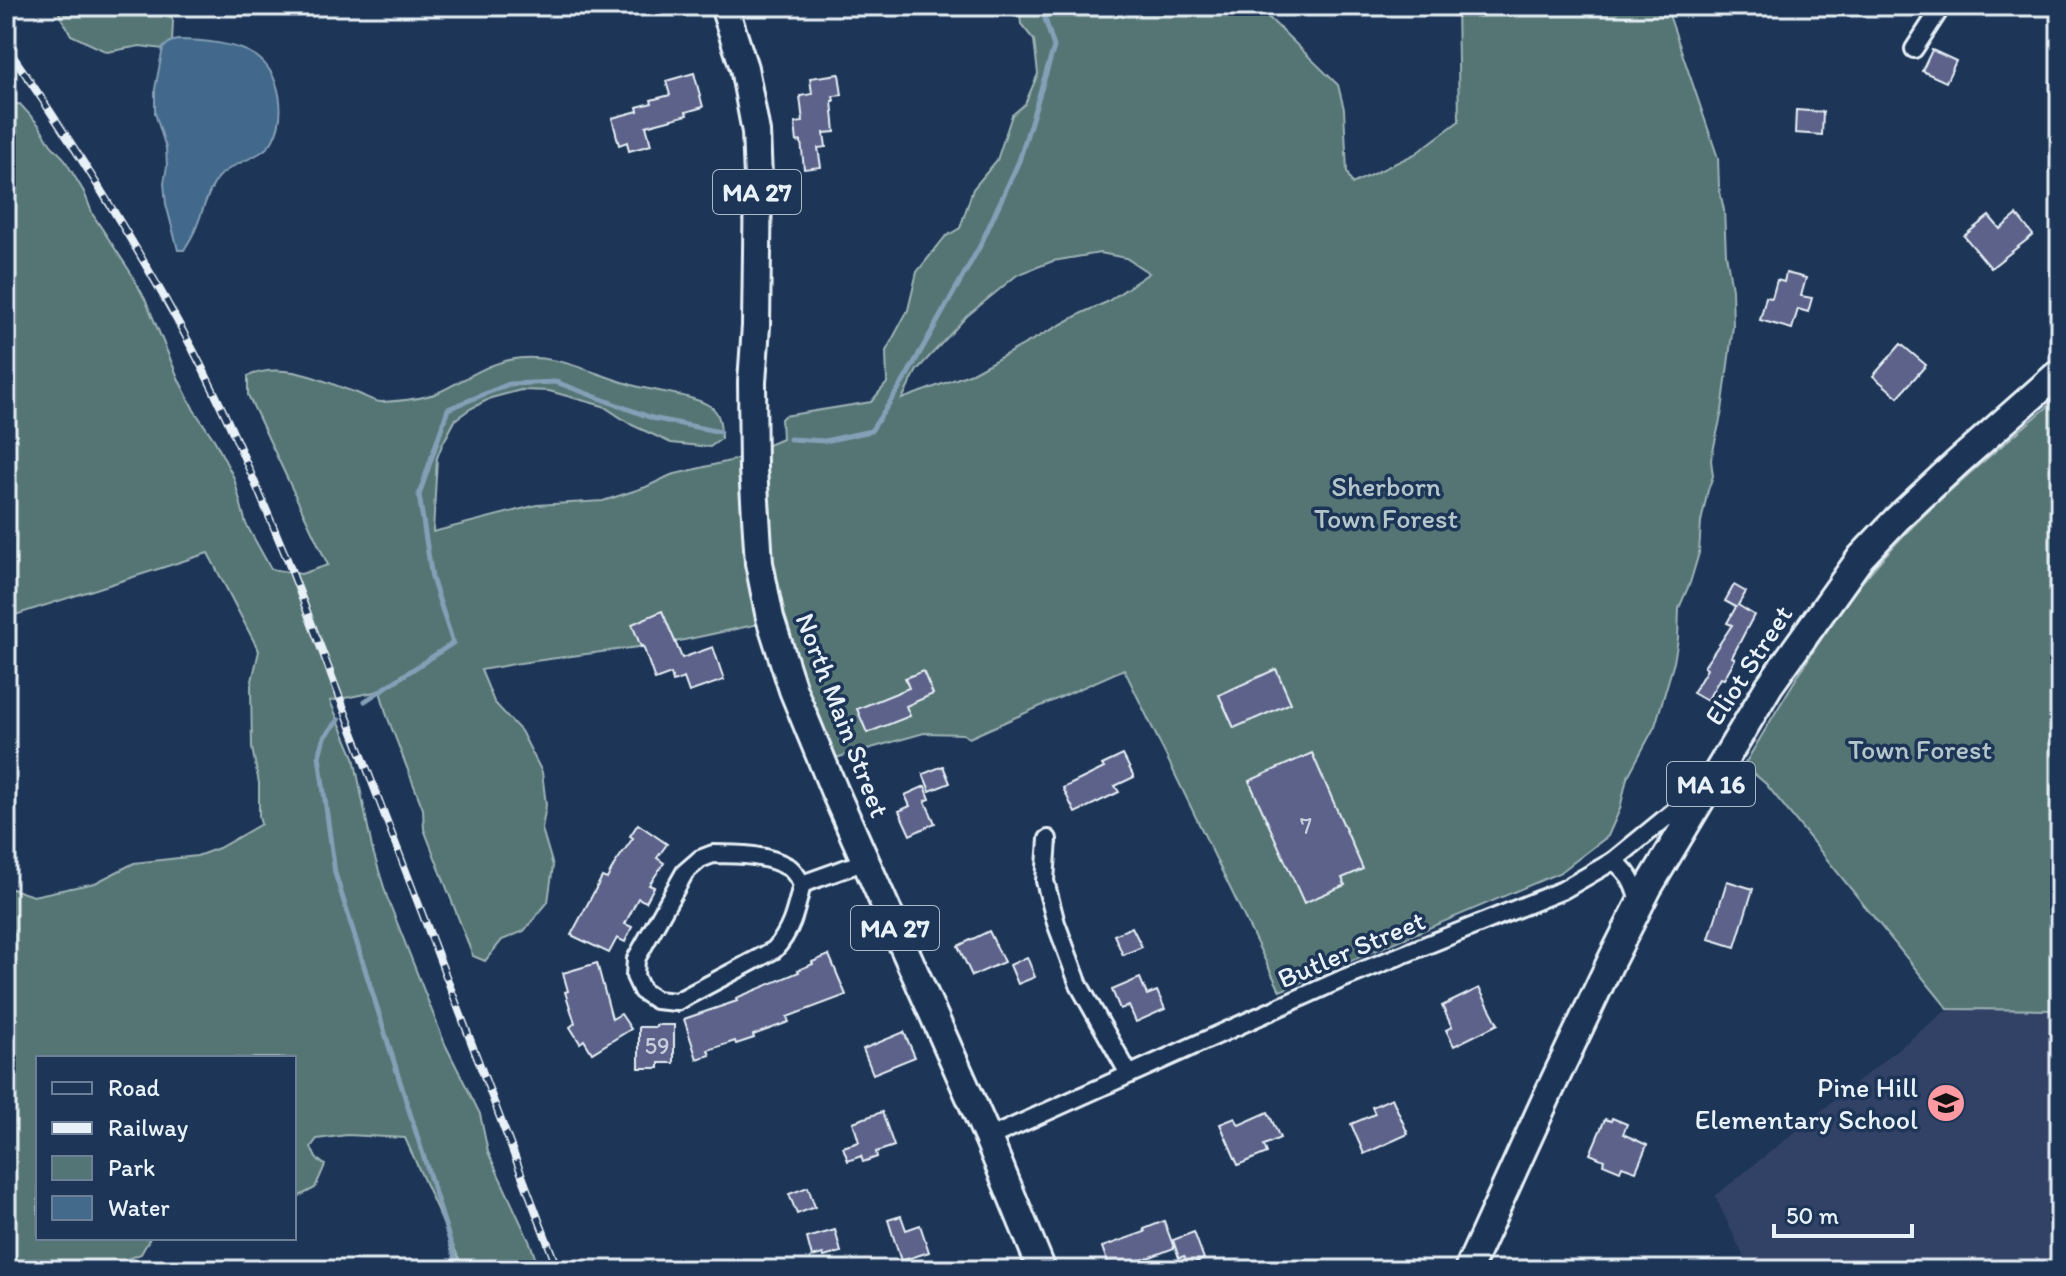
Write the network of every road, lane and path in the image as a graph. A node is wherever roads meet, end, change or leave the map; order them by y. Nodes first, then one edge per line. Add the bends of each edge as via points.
1 (724, 6) edge
2 (1942, 6) edge
3 (1914, 49) dead end
4 (2060, 372) edge
5 (1715, 778) junction
6 (1048, 839) dead end
7 (866, 861) junction
8 (1613, 861) junction
9 (802, 884) junction
10 (1640, 903) junction
11 (1129, 1074) junction
12 (988, 1138) junction
13 (1042, 1270) edge
14 (1468, 1270) edge

1 - 7 main road, North Main Street / MA 27 via 744,68 756,132 753,469 762,580 793,690
2 - 3 street
4 - 5 main road, Eliot Street / MA 16 via 1861,557 1769,686
5 - 8 street, Butler Street
5 - 10 main road, Eliot Street / MA 16
6 - 11 street via 1045,881 1056,923 1079,985
7 - 9 street
7 - 12 main road, North Main Street / MA 27
8 - 10 street via 1630,876
8 - 11 street, Butler Street via 1563,890 1342,979
9 - 9 street via 792,869 767,859 740,854 700,859 685,872 636,959 635,976 642,991 656,1000 676,1002 774,950 795,916
10 - 14 main road, Eliot Street / MA 16
11 - 12 street, Butler Street
12 - 13 main road, North Main Street / MA 27

